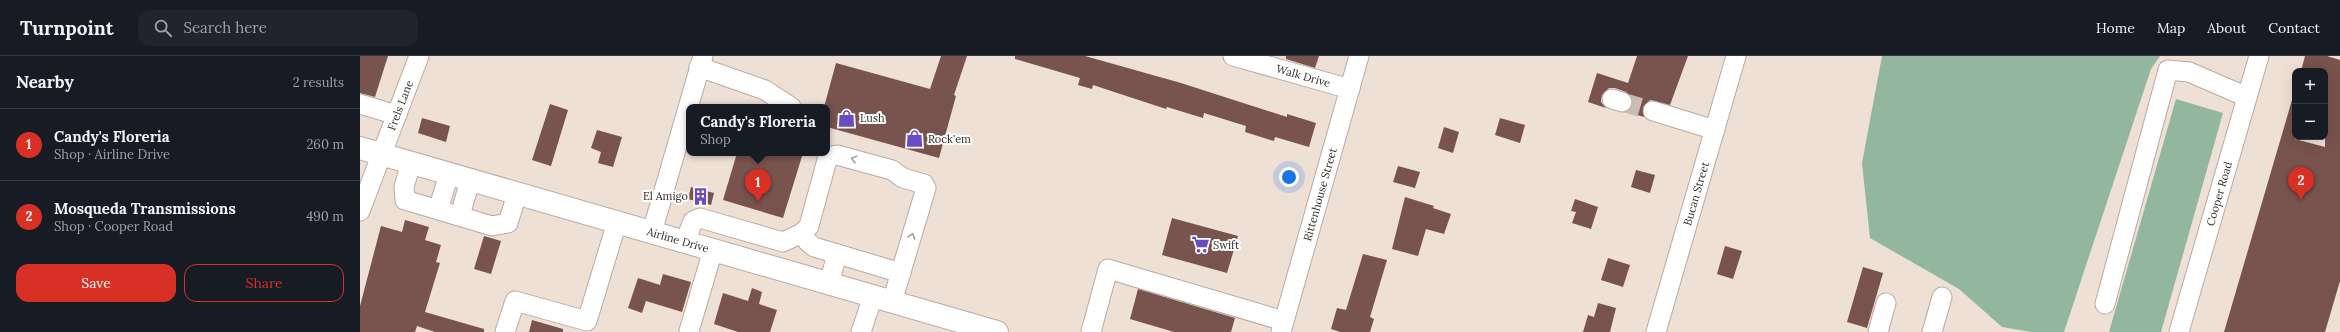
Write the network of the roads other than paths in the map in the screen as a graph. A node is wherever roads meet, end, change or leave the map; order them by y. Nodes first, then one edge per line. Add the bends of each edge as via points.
1 (419, 56) edge
2 (1233, 56) edge
3 (1359, 56) edge
4 (1736, 56) edge
5 (2259, 56) edge
6 (701, 62) edge
7 (1350, 89) junction
8 (2247, 96) junction
9 (360, 104) edge
10 (689, 104) edge
11 (786, 104) edge
12 (1653, 111) tunnel mouth
13 (686, 114) edge
14 (396, 115) junction
15 (1715, 130) junction
16 (370, 151) edge
17 (827, 156) edge
18 (411, 163) junction
19 (449, 174) junction
20 (470, 180) junction
21 (517, 194) junction
22 (438, 210) junction
23 (360, 211) edge
24 (460, 216) junction
25 (617, 222) junction
26 (739, 229) junction
27 (652, 232) junction
28 (802, 233) junction
29 (776, 240) junction
30 (685, 242) junction
31 (722, 253) junction
32 (837, 254) junction
33 (769, 266) junction
34 (901, 273) junction
35 (829, 284) junction
36 (1942, 297) dead end
37 (883, 299) junction
38 (1886, 304) dead end
39 (2105, 304) dead end
40 (1282, 327) edge
41 (689, 331) dead end
42 (505, 332) edge
43 (861, 332) edge
44 (997, 332) edge
45 (1091, 332) edge
46 (1656, 332) edge
47 (1878, 332) edge
48 (1932, 332) edge
49 (2179, 332) edge

1 - 14 street, Frels Lane
2 - 7 street, Walk Drive
3 - 7 street, Rittenhouse Street
4 - 15 street, Bucan Street
5 - 8 street, Cooper Road
6 - 10 street
6 - 11 street via 765,90
7 - 40 street, Rittenhouse Street
8 - 39 street via 2189,72 2168,70
8 - 49 street, Cooper Road
9 - 14 street
12 - 15 street
13 - 27 street
14 - 16 street, Frels Lane
15 - 46 street, Bucan Street
16 - 18 main road, Airline Drive
16 - 23 street, Frels Lane
17 - 28 street via 809,226
34 -> 17 street via 926,188 924,184 902,178 892,170 838,155
18 - 19 main road, Airline Drive
18 - 22 street via 404,187 405,200
19 - 20 main road, Airline Drive
19 - 22 street
20 - 21 main road, Airline Drive
20 - 24 street
21 - 24 street via 508,223 492,226
21 - 25 main road, Airline Drive
22 - 24 street
25 - 27 main road, Airline Drive
25 - 42 street via 587,321 515,301
26 - 29 street
26 - 30 street via 700,218 693,221
26 - 31 street
27 - 30 main road, Airline Drive
28 - 29 street via 783,242
28 - 32 street via 814,247
29 - 33 street
30 - 31 main road, Airline Drive
31 - 33 main road, Airline Drive
31 - 41 street
32 - 34 street
32 - 35 street
33 - 35 main road, Airline Drive
34 - 37 street
35 - 37 main road, Airline Drive
36 - 48 street
37 - 43 street
37 - 44 main road, Airline Drive
38 - 47 street
40 - 45 street via 1108,269

